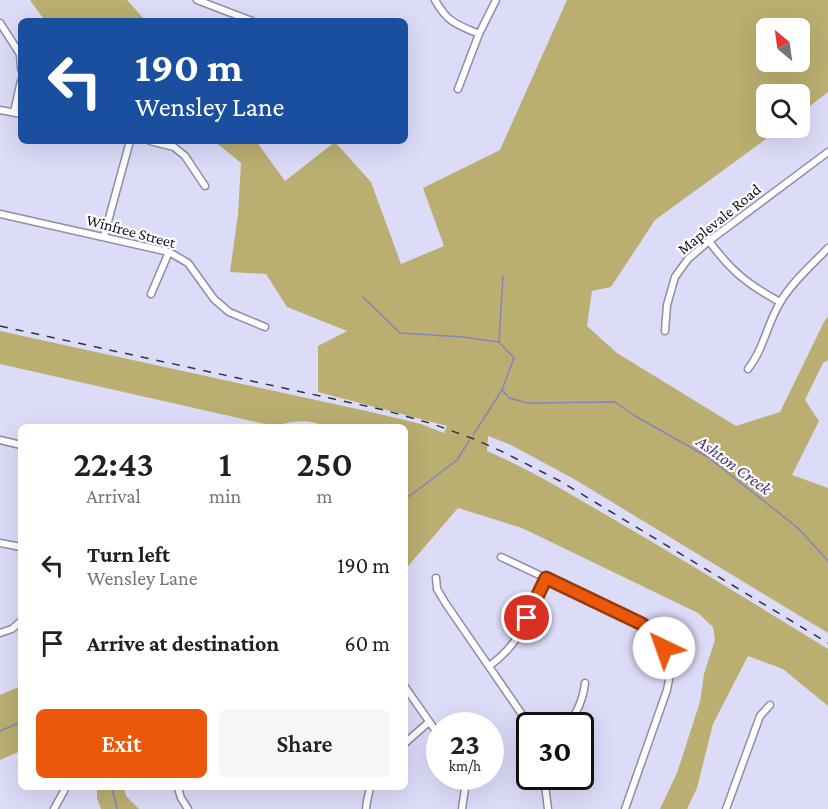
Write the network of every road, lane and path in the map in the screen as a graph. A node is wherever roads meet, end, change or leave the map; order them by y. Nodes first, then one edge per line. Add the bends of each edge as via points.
1 (197, 0) edge
2 (435, 0) edge
3 (496, 0) edge
4 (244, 18) edge
5 (0, 23) edge
6 (479, 34) junction
7 (18, 51) edge
8 (458, 89) dead end
9 (0, 110) edge
10 (17, 113) edge
11 (129, 144) edge
12 (162, 144) edge
13 (828, 152) edge
14 (205, 186) dead end
15 (0, 214) edge
16 (104, 236) junction
17 (709, 241) junction
18 (828, 248) edge
19 (169, 252) junction
20 (150, 294) dead end
21 (780, 302) junction
22 (265, 327) dead end
23 (665, 332) dead end
24 (748, 369) dead end
25 (0, 440) edge
26 (18, 444) edge
27 (0, 543) edge
28 (18, 546) edge
29 (501, 557) dead end
30 (436, 578) dead end
31 (546, 578) junction
32 (18, 624) edge
33 (0, 633) edge
34 (489, 666) junction
35 (585, 683) dead end
36 (408, 691) edge
37 (770, 705) dead end
38 (520, 712) edge
39 (577, 712) edge
40 (426, 718) edge
41 (426, 725) edge
42 (408, 740) edge
43 (179, 790) edge
44 (370, 790) edge
45 (465, 790) edge
46 (546, 790) edge
47 (64, 791) dead end
48 (54, 809) edge
49 (188, 809) edge
50 (366, 809) edge
51 (462, 809) edge
52 (548, 809) edge
53 (626, 809) edge
54 (726, 809) edge

1 - 4 street
2 - 6 street via 453,22
3 - 6 street
5 - 7 street
6 - 8 street
9 - 10 street
11 - 16 street
12 - 14 street via 185,156
13 - 17 street, Maplevale Road
15 - 16 street, Winfree Street
16 - 19 street, Winfree Street
17 - 21 street via 735,273
17 - 23 street, Maplevale Road via 688,259 675,278
18 - 21 street
19 - 20 street
19 - 22 street, Winfree Street via 188,263 214,299 229,312
21 - 24 street
25 - 26 street
27 - 28 street
29 - 31 street
30 - 34 street via 437,589
31 - 34 street via 518,637
31 - 53 street via 642,624 655,635 667,655 667,690
32 - 33 street
34 - 38 street
35 - 39 street
36 - 40 street
37 - 54 street via 760,716
41 - 42 street
43 - 49 street
44 - 50 street
45 - 51 street
46 - 52 street
47 - 48 street

